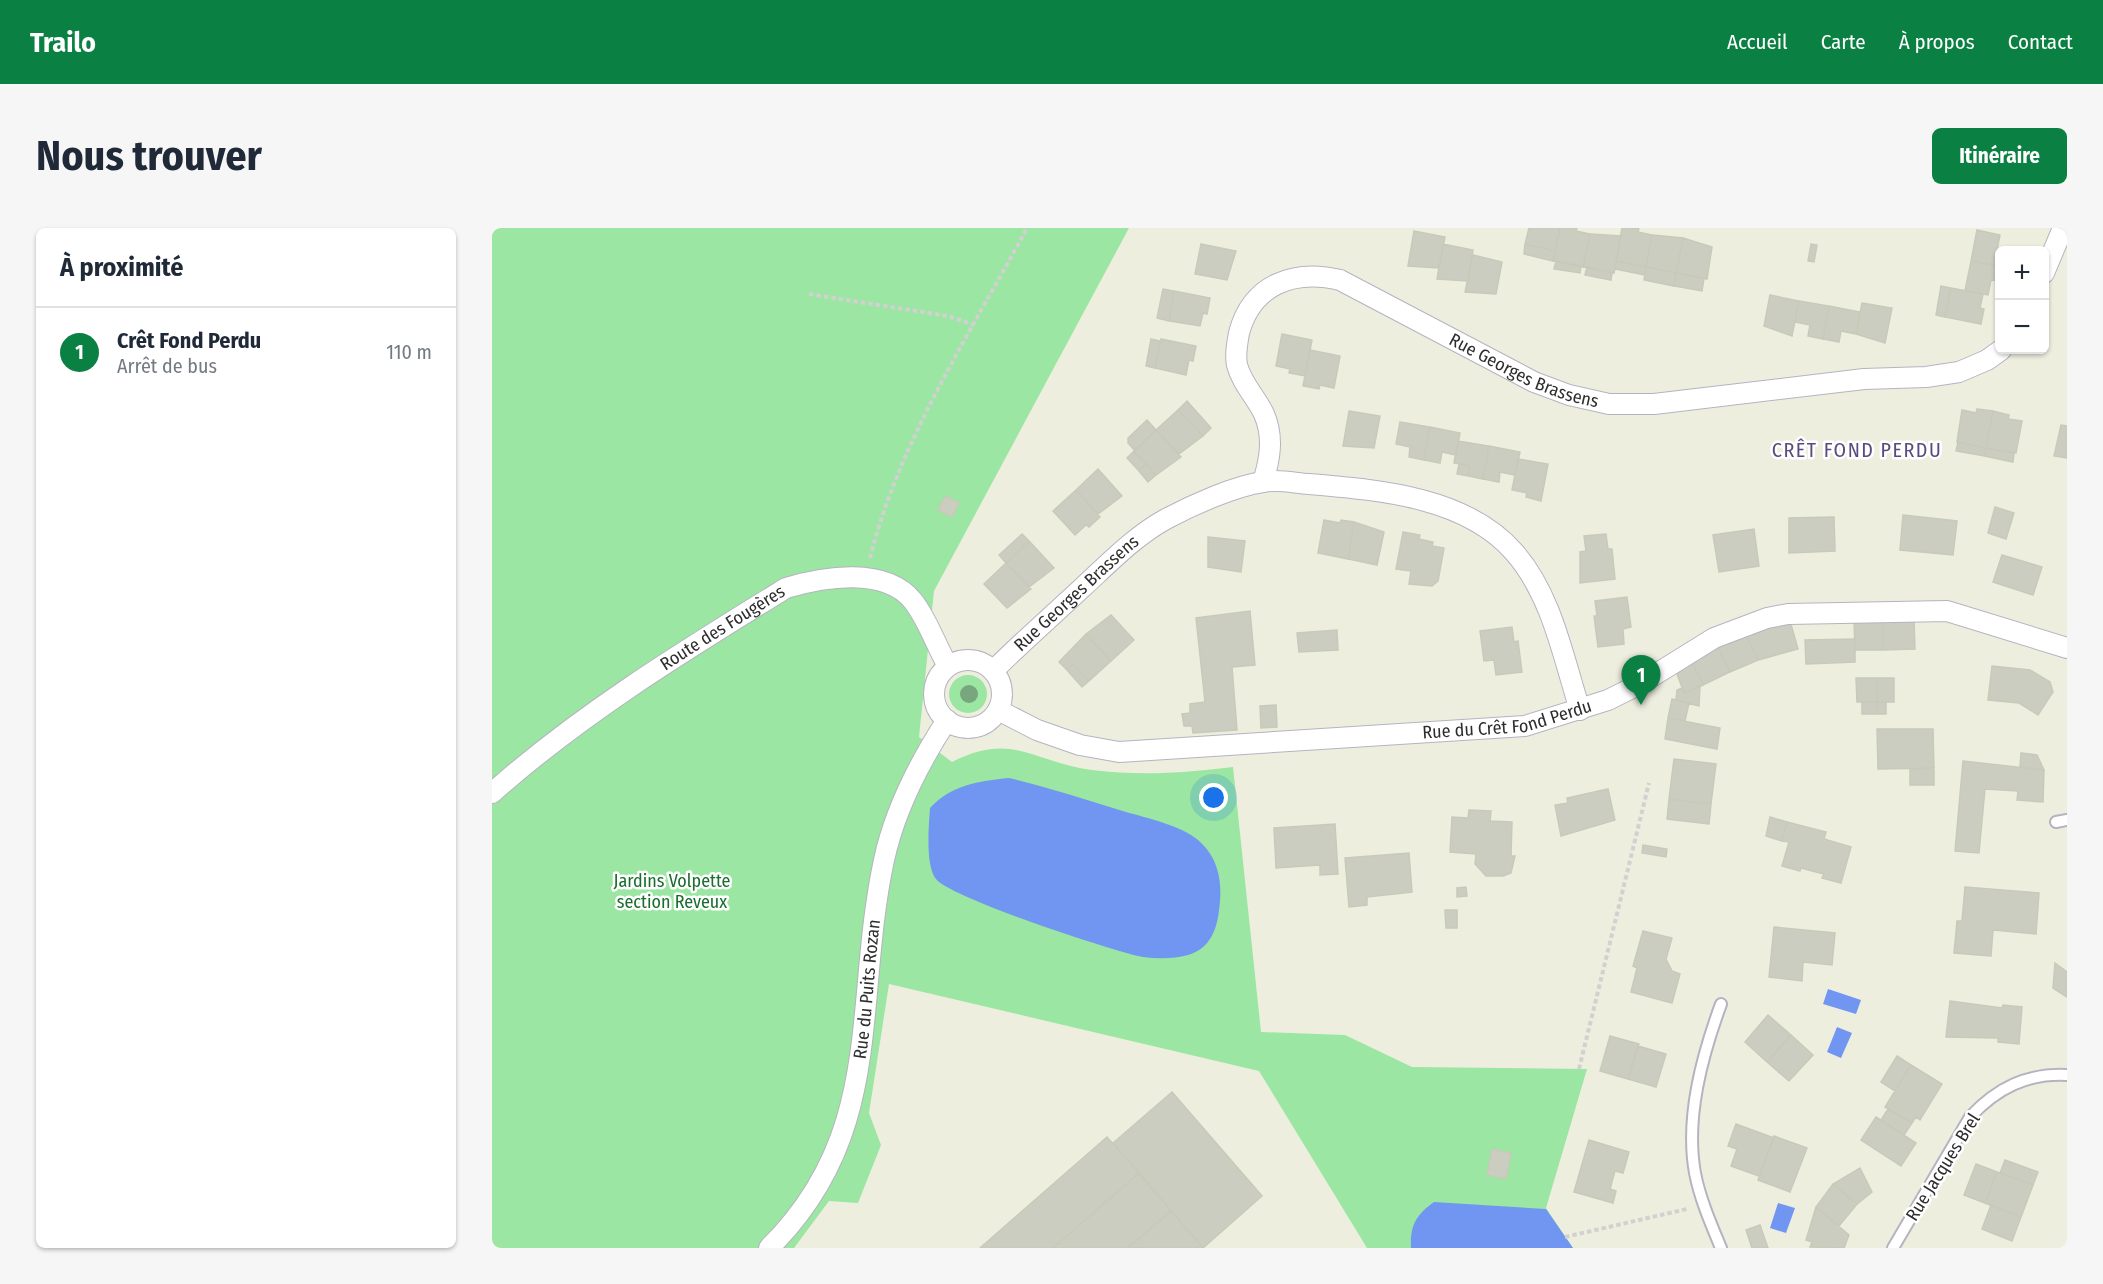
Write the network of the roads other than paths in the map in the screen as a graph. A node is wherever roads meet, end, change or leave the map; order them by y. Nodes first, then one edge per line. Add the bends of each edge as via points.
1 (2063, 228) edge
2 (2049, 261) edge
3 (1995, 354) edge
4 (1263, 482) junction
5 (2067, 648) edge
6 (948, 666) junction
7 (993, 671) junction
8 (998, 710) junction
9 (1580, 710) junction
10 (947, 720) junction
11 (492, 793) edge
12 (1721, 1004) dead end
13 (2067, 1075) edge
14 (769, 1248) edge
15 (1721, 1248) edge
16 (1893, 1248) edge

1 - 2 street
3 - 4 street, Rue Georges Brassens via 1959,372 1937,375 1864,379 1654,404 1609,404 1534,382 1340,280 1318,275 1295,277 1273,286 1254,301 1236,345 1237,365 1264,414 1270,437 1270,459
4 - 7 street, Rue Georges Brassens via 1184,510 1146,532
4 - 9 street, Rue Georges Brassens via 1373,491 1438,505 1477,522 1513,551 1535,582 1551,617
5 - 9 street, Rue du Crêt Fond Perdu via 1947,611 1788,614 1714,638 1640,684
6 - 7 street via 976,661
6 - 10 street via 934,693
6 - 11 street, Route des Fougères via 912,600 890,583 828,578 786,588 659,666 561,734
7 - 8 street via 1001,685
8 - 9 street, Rue du Crêt Fond Perdu via 1037,730 1080,745 1119,752 1525,726
8 - 10 street via 975,727 965,728
10 - 14 street, Rue du Puits Rozan via 905,794 884,861 856,1086 846,1126 815,1191 791,1226
12 - 15 lane via 1707,1045 1692,1135 1696,1174
13 - 16 lane, Rue Jacques Brel via 2016,1082 1983,1103 1970,1117

